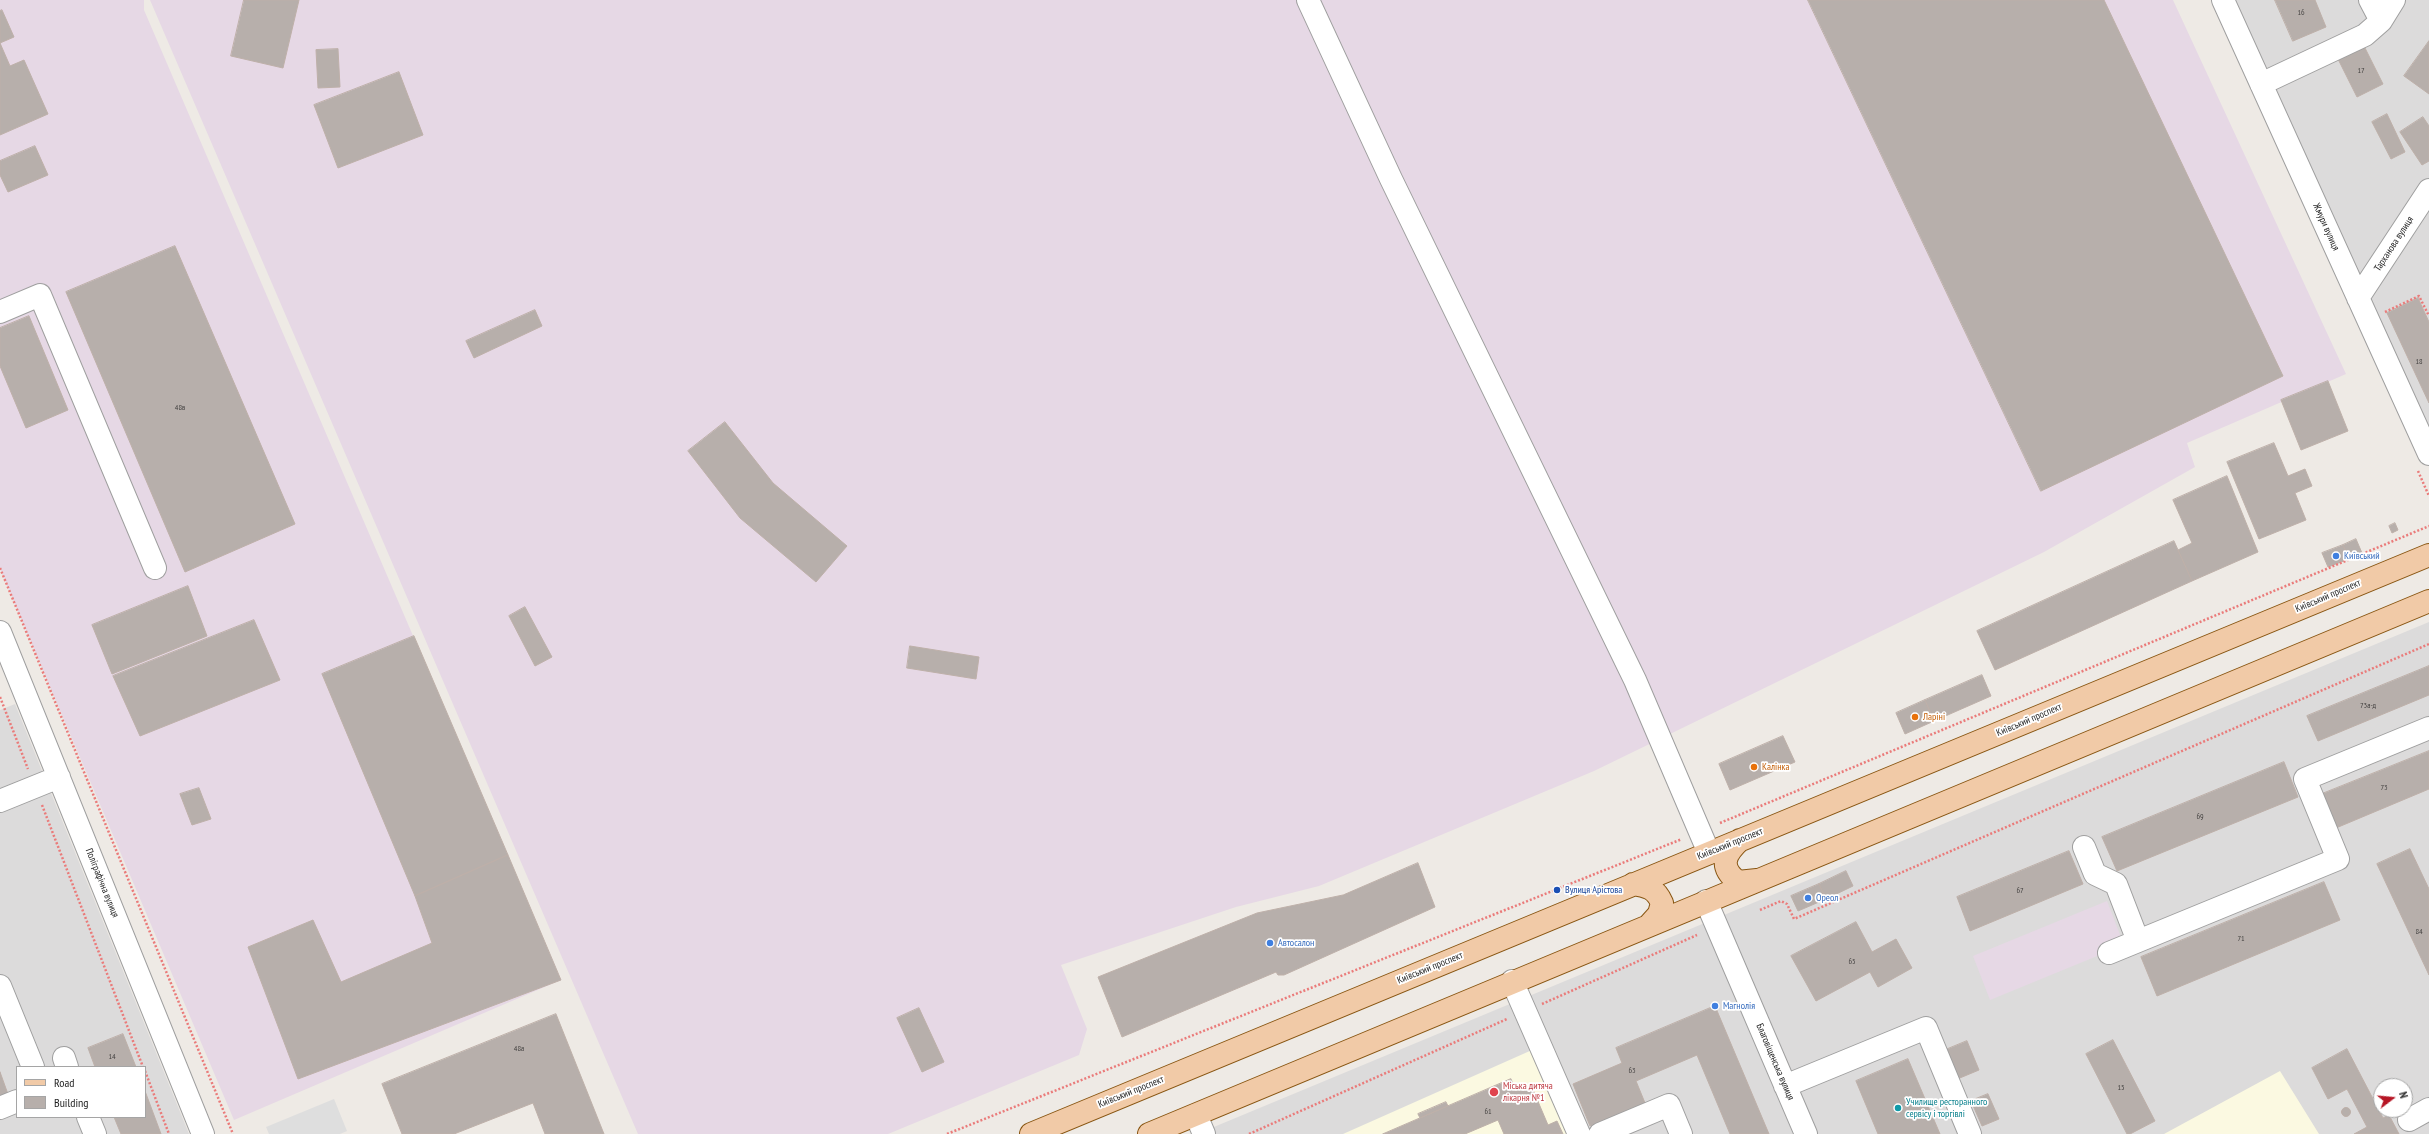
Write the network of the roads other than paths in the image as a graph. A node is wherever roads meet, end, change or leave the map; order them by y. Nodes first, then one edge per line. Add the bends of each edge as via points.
1 (1308, 0) edge
2 (2223, 0) edge
3 (2370, 0) edge
4 (2394, 0) edge
5 (2381, 21) junction
6 (2261, 84) junction
7 (2429, 190) edge
8 (2358, 298) junction
9 (0, 312) edge
10 (2427, 443) edge
11 (2429, 555) edge
12 (155, 568) dead end
13 (2429, 601) edge
14 (0, 632) edge
15 (2429, 728) edge
16 (59, 777) junction
17 (0, 801) edge
18 (1740, 840) junction
19 (2084, 847) dead end
20 (1709, 853) junction
21 (1757, 880) junction
22 (1633, 884) junction
23 (1706, 901) junction
24 (1650, 924) junction
25 (2138, 941) junction
26 (2109, 953) dead end
27 (1512, 981) junction
28 (0, 986) edge
29 (33, 1066) edge
30 (1785, 1086) junction
31 (16, 1101) edge
32 (0, 1108) edge
33 (2429, 1109) edge
34 (88, 1118) edge
35 (2409, 1120) dead end
36 (1200, 1124) edge
37 (95, 1134) edge
38 (203, 1134) edge
39 (1030, 1134) edge
40 (1149, 1134) edge
41 (1579, 1134) edge
42 (1600, 1134) edge
43 (1681, 1134) edge
44 (1806, 1134) edge
45 (1970, 1134) edge

1 - 20 street via 1395,186 1635,680
2 - 6 street, Жмури вулиця
3 - 5 street
4 - 5 street
5 - 6 street via 2365,34
6 - 8 street, Жмури вулиця
7 - 8 street, Тарханова вулиця
8 - 10 street, Жмури вулиця
9 - 12 street via 40,295
11 - 18 main road, Київський проспект
13 - 21 main road
14 - 16 street, Поліграфічна вулиця
15 - 25 street via 2305,779 2338,859
16 - 17 street
16 - 38 street, Поліграфічна вулиця
18 - 20 main road, Київський проспект
18 - 21 main road via 1729,851 1725,864 1730,875 1738,882
19 - 25 street via 2095,874 2116,884
20 - 22 main road, Київський проспект
21 - 23 main road
22 - 24 main road via 1646,886 1658,892 1662,903 1659,914
22 - 39 main road, Київський проспект
23 - 24 main road
23 - 30 street, Благовіщенська вулиця
24 - 27 main road
25 - 26 street
27 - 36 main road
27 - 41 street
28 - 29 street
30 - 44 street, Благовіщенська вулиця
30 - 45 street via 1926,1028
31 - 32 street
33 - 35 street
34 - 37 street
36 - 40 main road
42 - 43 street via 1669,1105

